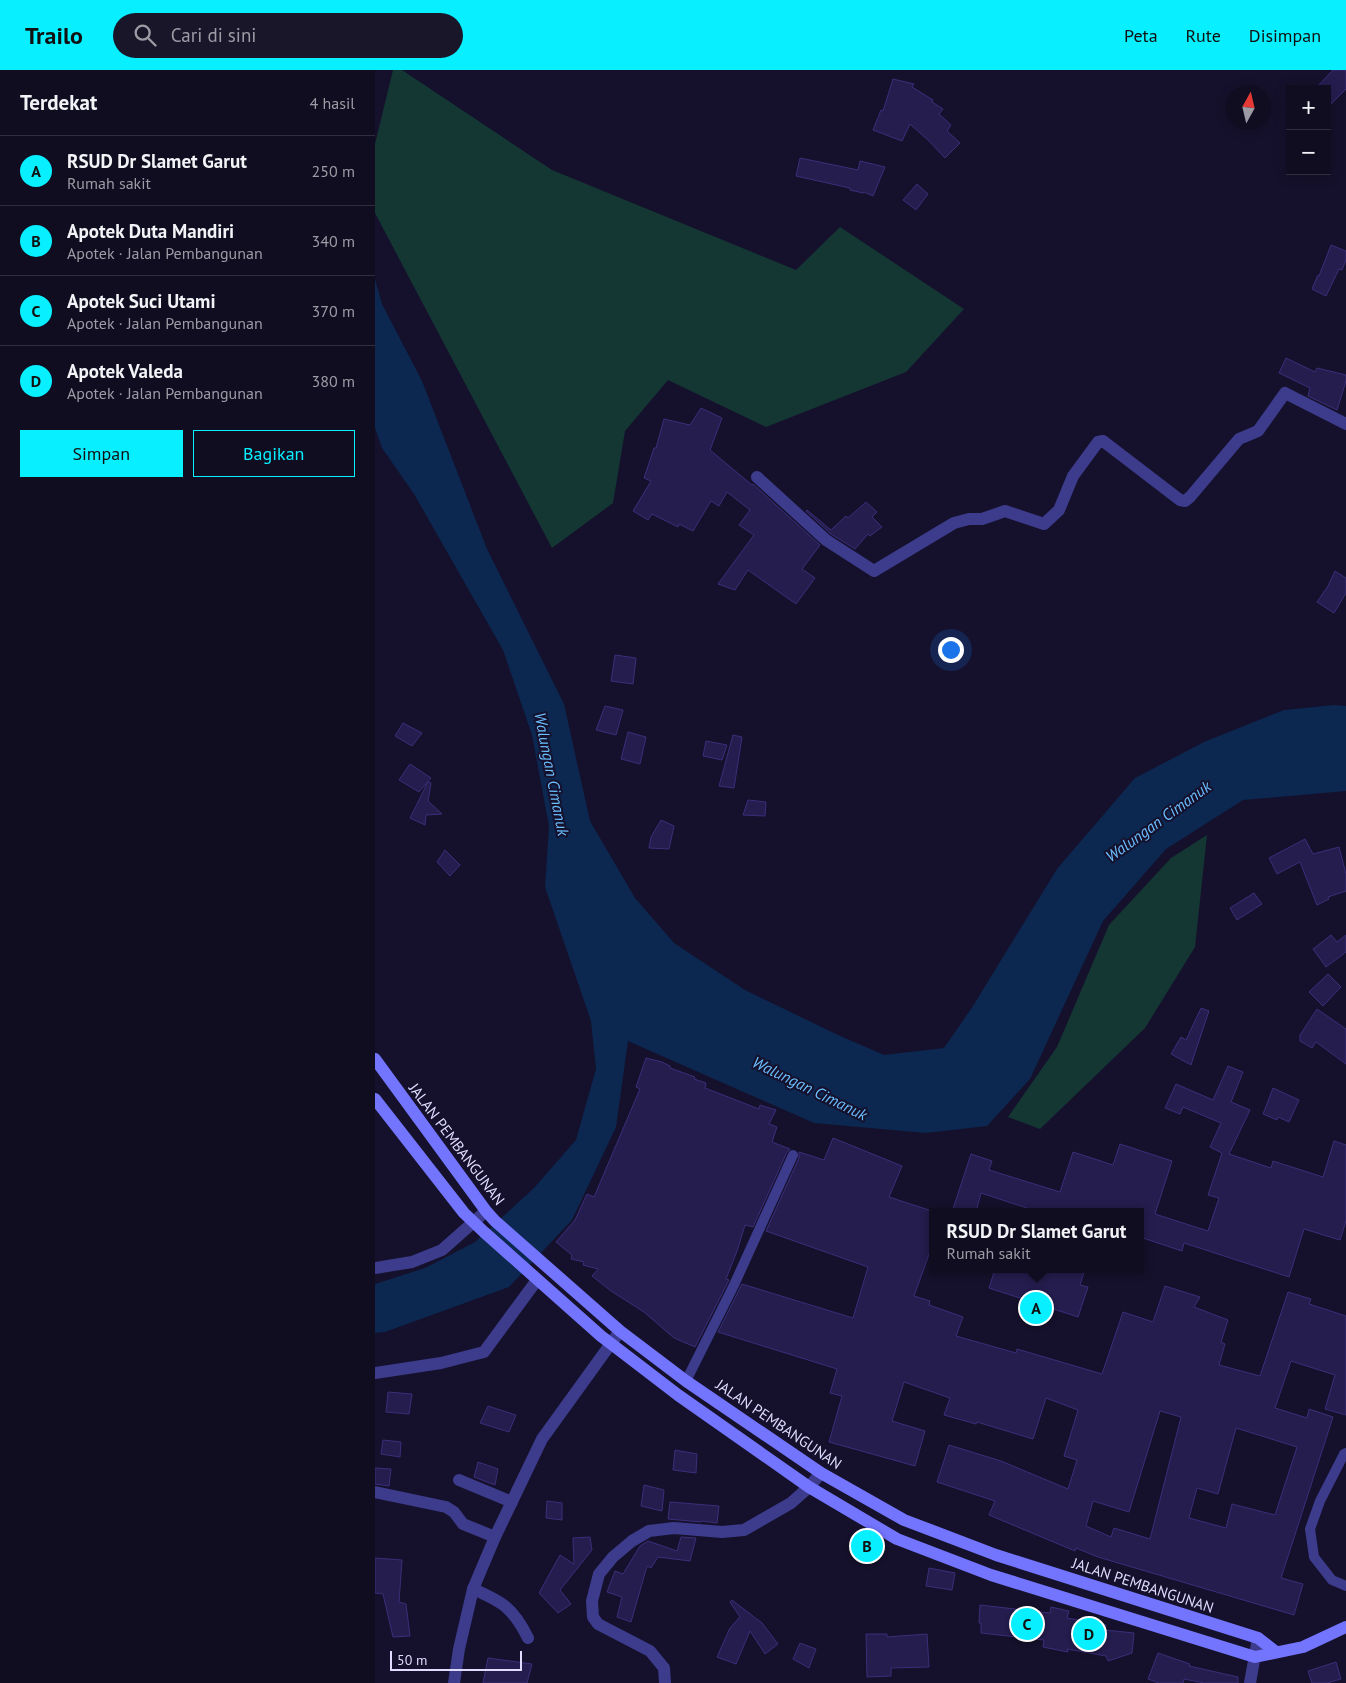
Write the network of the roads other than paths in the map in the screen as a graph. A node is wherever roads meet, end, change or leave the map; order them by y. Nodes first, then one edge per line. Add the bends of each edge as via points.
1 (1346, 424) edge
2 (757, 477) dead end
3 (375, 1059) edge
4 (375, 1099) edge
5 (793, 1155) dead end
6 (491, 1216) junction
7 (474, 1223) junction
8 (375, 1268) edge
9 (533, 1276) junction
10 (620, 1331) junction
11 (610, 1343) junction
12 (375, 1373) edge
13 (686, 1381) junction
14 (1346, 1453) edge
15 (821, 1473) junction
16 (459, 1480) dead end
17 (809, 1487) junction
18 (375, 1492) edge
19 (512, 1502) junction
20 (495, 1537) junction
21 (1346, 1586) edge
22 (473, 1589) junction
23 (1346, 1627) edge
24 (528, 1638) dead end
25 (1258, 1638) junction
26 (1276, 1652) junction
27 (1255, 1658) junction
28 (455, 1683) edge
29 (665, 1683) edge
30 (1250, 1683) edge

1 - 2 street via 1285,393 1258,431 1239,439 1185,501 1103,441 1098,442 1073,476 1059,510 1044,524 1005,511 982,519 969,518 874,571 826,540
3 - 6 main road, JALAN PEMBANGUNAN
4 - 7 main road
5 - 13 lane via 735,1285
6 - 7 street
6 - 10 main road, JALAN PEMBANGUNAN
7 - 8 street via 442,1250 412,1262
7 - 9 main road
9 - 11 main road
9 - 12 street via 484,1352 441,1363
10 - 11 street
10 - 13 main road, JALAN PEMBANGUNAN
11 - 17 main road
11 - 19 street via 542,1439
13 - 15 main road, JALAN PEMBANGUNAN
14 - 21 lane via 1320,1501 1310,1529 1314,1557 1332,1580
15 - 17 street
15 - 25 main road, JALAN PEMBANGUNAN via 904,1520 996,1555
16 - 19 street
17 - 27 main road via 897,1539 991,1575
17 - 29 street via 791,1503 744,1530 722,1532 674,1528 649,1531 613,1557 599,1574 592,1602 593,1617 598,1624 650,1652 664,1668
18 - 20 street via 446,1507 463,1524
19 - 20 street
20 - 22 street
22 - 24 street via 511,1610
22 - 28 street
23 - 26 main road via 1303,1647
25 - 26 main road, JALAN PEMBANGUNAN
25 - 27 street
26 - 27 main road
27 - 30 street

